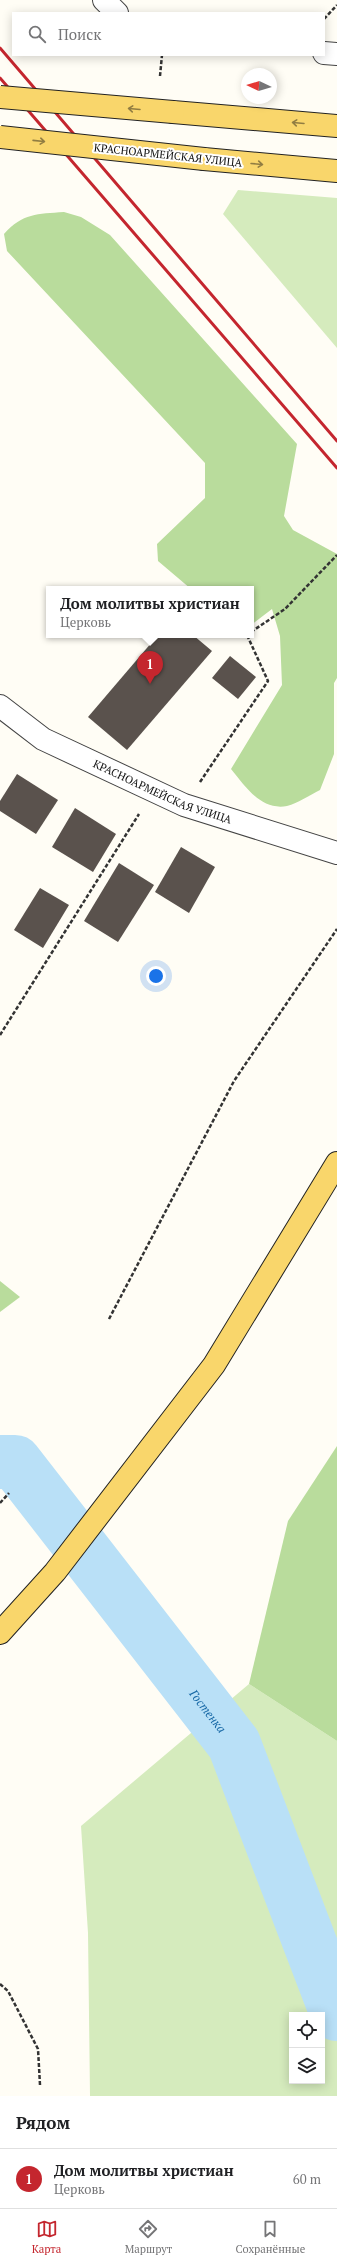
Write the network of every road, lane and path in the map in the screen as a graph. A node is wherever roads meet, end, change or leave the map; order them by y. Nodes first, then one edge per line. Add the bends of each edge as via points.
1 (104, 0) edge
2 (337, 5) edge
3 (116, 12) edge
4 (325, 18) edge
5 (325, 53) edge
6 (337, 54) edge
7 (162, 56) edge
8 (160, 76) dead end
9 (0, 97) edge
10 (337, 126) edge
11 (0, 137) edge
12 (337, 171) edge
13 (337, 555) edge
14 (254, 630) edge
15 (248, 638) edge
16 (0, 706) edge
17 (154, 791) junction
18 (184, 805) junction
19 (337, 853) edge
20 (337, 929) edge
21 (0, 1035) edge
22 (337, 1163) edge
23 (109, 1319) dead end
24 (9, 1493) dead end
25 (0, 1503) edge
26 (0, 1633) edge
27 (0, 1984) edge
28 (40, 2085) dead end

1 - 3 street
2 - 4 path
5 - 6 street
7 - 8 path
10 -> 9 main road, bridge
11 -> 12 main road, КРАСНОАРМЕЙСКАЯ УЛИЦА, bridge
13 - 14 path via 285,608
15 - 18 path via 268,681
16 - 17 street, КРАСНОАРМЕЙСКАЯ УЛИЦА via 43,739
17 - 18 street, КРАСНОАРМЕЙСКАЯ УЛИЦА
17 - 21 path
18 - 19 street, КРАСНОАРМЕЙСКАЯ УЛИЦА
20 - 23 path via 234,1081
22 - 26 main road via 214,1365 55,1572
24 - 25 path
27 - 28 path via 8,1991 38,2049

